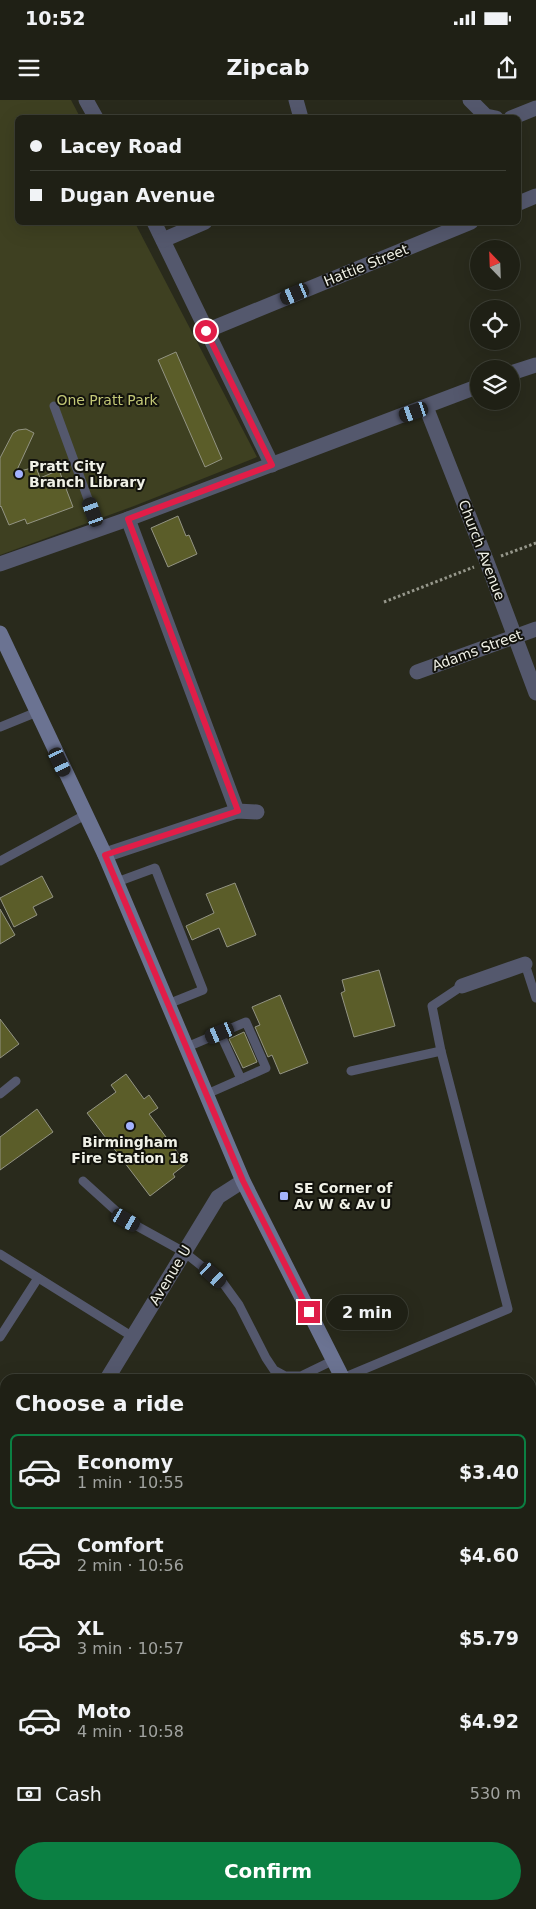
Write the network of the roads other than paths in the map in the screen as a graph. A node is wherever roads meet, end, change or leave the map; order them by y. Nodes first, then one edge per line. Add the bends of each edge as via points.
1 (86, 100) edge
2 (296, 100) edge
3 (470, 100) edge
4 (536, 108) edge
5 (94, 115) edge
6 (300, 115) edge
7 (486, 115) edge
8 (518, 115) edge
9 (536, 196) edge
10 (521, 202) edge
11 (156, 225) edge
12 (197, 225) edge
13 (464, 225) edge
14 (163, 240) junction
15 (206, 331) junction
16 (536, 365) edge
17 (520, 370) edge
18 (470, 390) edge
19 (54, 406) dead end
20 (426, 407) junction
21 (272, 465) junction
22 (128, 519) junction
23 (99, 529) junction
24 (0, 564) edge
25 (536, 629) edge
26 (0, 633) edge
27 (515, 637) junction
28 (417, 672) dead end
29 (536, 693) edge
30 (37, 712) junction
31 (0, 727) edge
32 (238, 811) junction
33 (257, 812) dead end
34 (85, 815) junction
35 (105, 855) junction
36 (0, 860) edge
37 (117, 882) junction
38 (525, 964) joint
39 (462, 986) joint
40 (536, 998) edge
41 (168, 1004) junction
42 (220, 1033) junction
43 (187, 1047) junction
44 (441, 1050) junction
45 (351, 1071) dead end
46 (240, 1079) junction
47 (16, 1081) dead end
48 (0, 1094) edge
49 (207, 1094) junction
50 (83, 1181) dead end
51 (243, 1181) junction
52 (184, 1252) junction
53 (0, 1254) edge
54 (38, 1278) junction
55 (0, 1337) edge
56 (133, 1337) junction
57 (334, 1360) junction
58 (110, 1374) edge
59 (281, 1374) edge
60 (305, 1374) edge
61 (341, 1374) edge
62 (355, 1374) edge

1 - 5 street
2 - 6 street
3 - 7 street
4 - 8 street
9 - 10 street
11 - 14 street
12 - 14 street
13 - 15 street, Hattie Street
14 - 15 street
15 - 21 street
16 - 17 street
18 - 20 street
19 - 23 lane
20 - 21 street
20 - 27 street, Church Avenue
21 - 22 street
22 - 23 street
22 - 32 street
23 - 24 street
25 - 27 street, Adams Street
26 - 30 main road
27 - 28 street, Adams Street
27 - 29 street, Church Avenue
30 - 31 lane
30 - 34 main road
32 - 33 street
32 - 35 street
34 - 35 main road
34 - 36 lane
35 - 37 main road
37 - 41 main road
37 - 41 lane via 155,868 203,990
38 - 39 street
38 - 40 lane
39 - 44 lane via 432,1006
41 - 43 main road
42 - 43 lane
42 - 46 lane
42 - 46 lane via 246,1022 266,1068
43 - 49 main road
44 - 45 lane
44 - 62 lane via 508,1308
46 - 49 lane
47 - 48 lane
49 - 51 main road
50 - 52 lane via 126,1220
51 - 52 street, Avenue U via 218,1197
51 - 57 main road
52 - 56 street, Avenue U
52 - 59 lane via 228,1291 239,1305 266,1358 274,1370
53 - 54 lane
54 - 55 lane
54 - 56 lane
56 - 58 street, Avenue U
57 - 60 lane
57 - 61 main road

